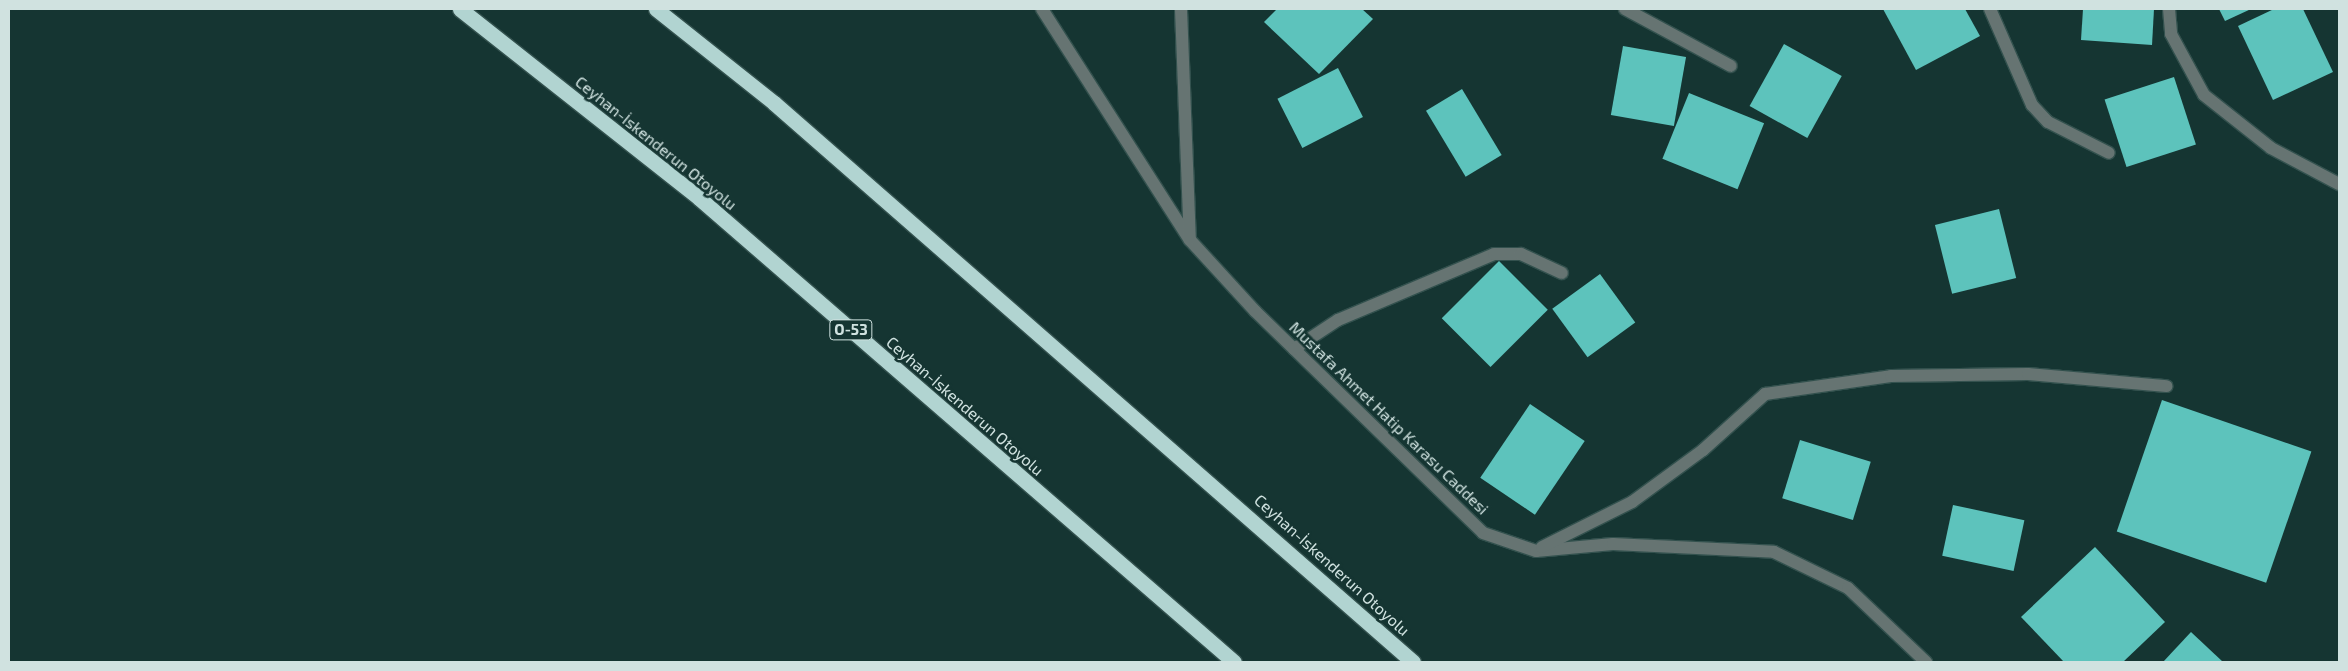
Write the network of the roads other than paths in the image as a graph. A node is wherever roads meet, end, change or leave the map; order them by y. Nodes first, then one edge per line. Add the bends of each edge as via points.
1 (460, 9) edge
2 (656, 9) edge
3 (1042, 9) edge
4 (1182, 9) edge
5 (1625, 9) edge
6 (1990, 9) edge
7 (2169, 9) edge
8 (1731, 66) dead end
9 (2109, 153) dead end
10 (2339, 184) edge
11 (1190, 240) junction
12 (1562, 273) dead end
13 (1294, 349) junction
14 (2166, 386) dead end
15 (1536, 550) junction
16 (1234, 662) edge
17 (1413, 662) edge
18 (1926, 662) edge

1 - 16 highway, Ceyhan-İskenderun Otoyolu / O-53 via 699,198
2 - 17 highway, Ceyhan-İskenderun Otoyolu via 774,103
3 - 11 street, Mustafa Ahmet Hatip Karasu Caddesi
4 - 11 street
5 - 8 street
6 - 9 street via 2032,105 2048,122
7 - 10 street via 2171,34 2204,95 2271,148
11 - 13 street, Mustafa Ahmet Hatip Karasu Caddesi
12 - 13 street via 1521,254 1494,254 1338,320
13 - 15 street, Mustafa Ahmet Hatip Karasu Caddesi via 1483,533
14 - 15 street via 2028,374 1910,376 1765,394 1703,450 1632,502
15 - 18 street, Mustafa Ahmet Hatip Karasu Caddesi via 1613,544 1774,552 1848,588

